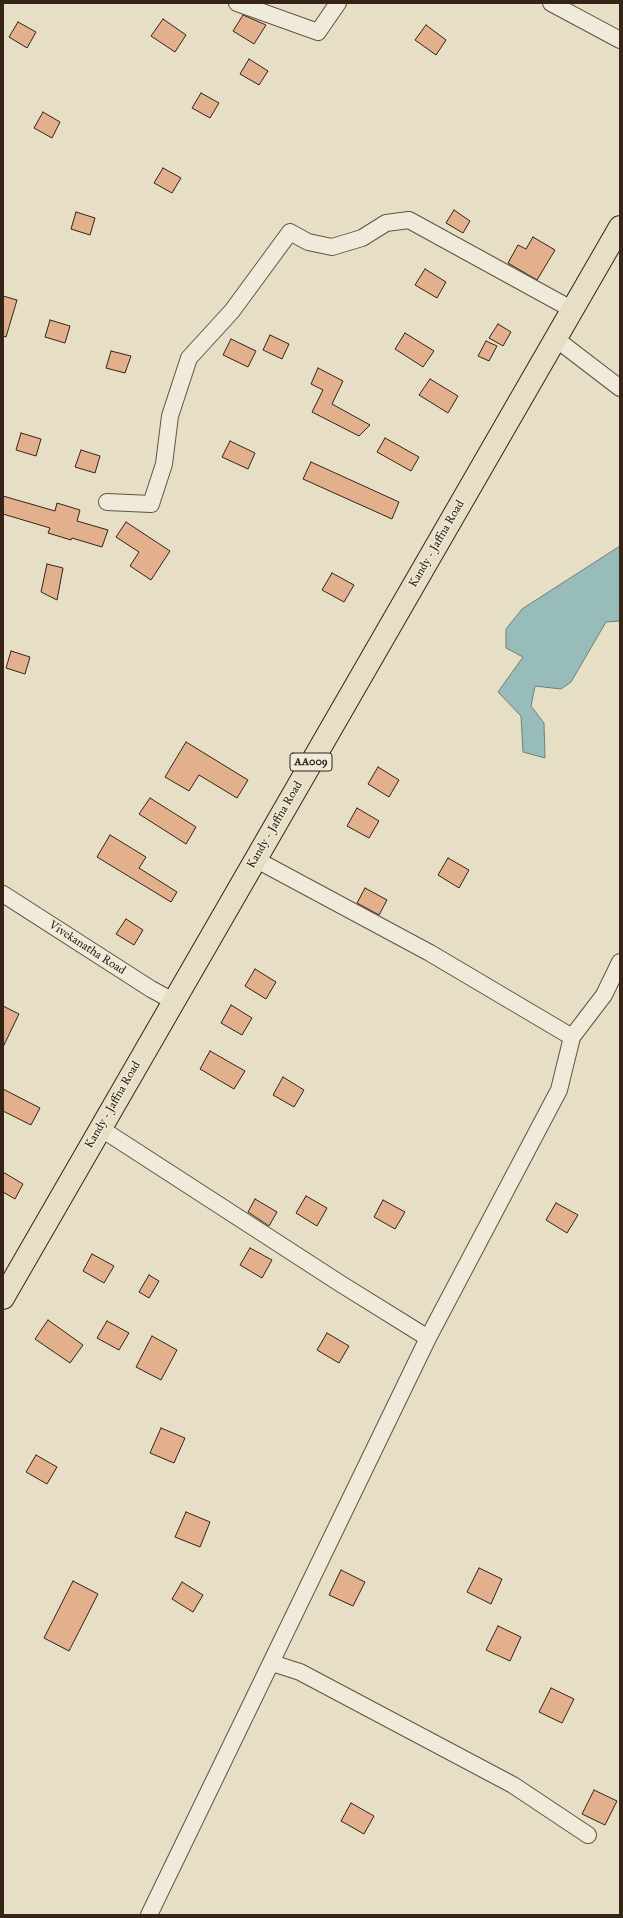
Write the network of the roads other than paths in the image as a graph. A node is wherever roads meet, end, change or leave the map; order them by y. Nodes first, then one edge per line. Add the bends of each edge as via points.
1 (237, 3) edge
2 (338, 3) edge
3 (551, 3) edge
4 (620, 40) edge
5 (620, 227) edge
6 (573, 310) junction
7 (556, 339) junction
8 (620, 388) edge
9 (107, 502) dead end
10 (255, 859) junction
11 (3, 894) edge
12 (620, 962) edge
13 (173, 1001) junction
14 (572, 1037) junction
15 (100, 1128) junction
16 (3, 1298) edge
17 (428, 1338) junction
18 (272, 1663) junction
19 (588, 1836) dead end
20 (149, 1915) edge

1 - 2 street via 318,32
3 - 4 street
5 - 6 highway, Kandy - Jaffna Road / AA009
6 - 7 highway, Kandy - Jaffna Road / AA009
6 - 9 street via 409,220 386,223 362,238 332,246 308,242 290,232 232,311 189,358 170,416 164,464 151,504
7 - 8 street
7 - 10 highway, Kandy - Jaffna Road / AA009
10 - 13 highway, Kandy - Jaffna Road / AA009
10 - 14 street via 430,953
11 - 13 street, Vivekanatha Road
12 - 14 street via 604,995
13 - 15 highway, Kandy - Jaffna Road / AA009
14 - 17 street via 559,1090
15 - 16 highway, Kandy - Jaffna Road / AA009
15 - 17 street
17 - 18 street
18 - 19 street via 300,1672 513,1785
18 - 20 street

